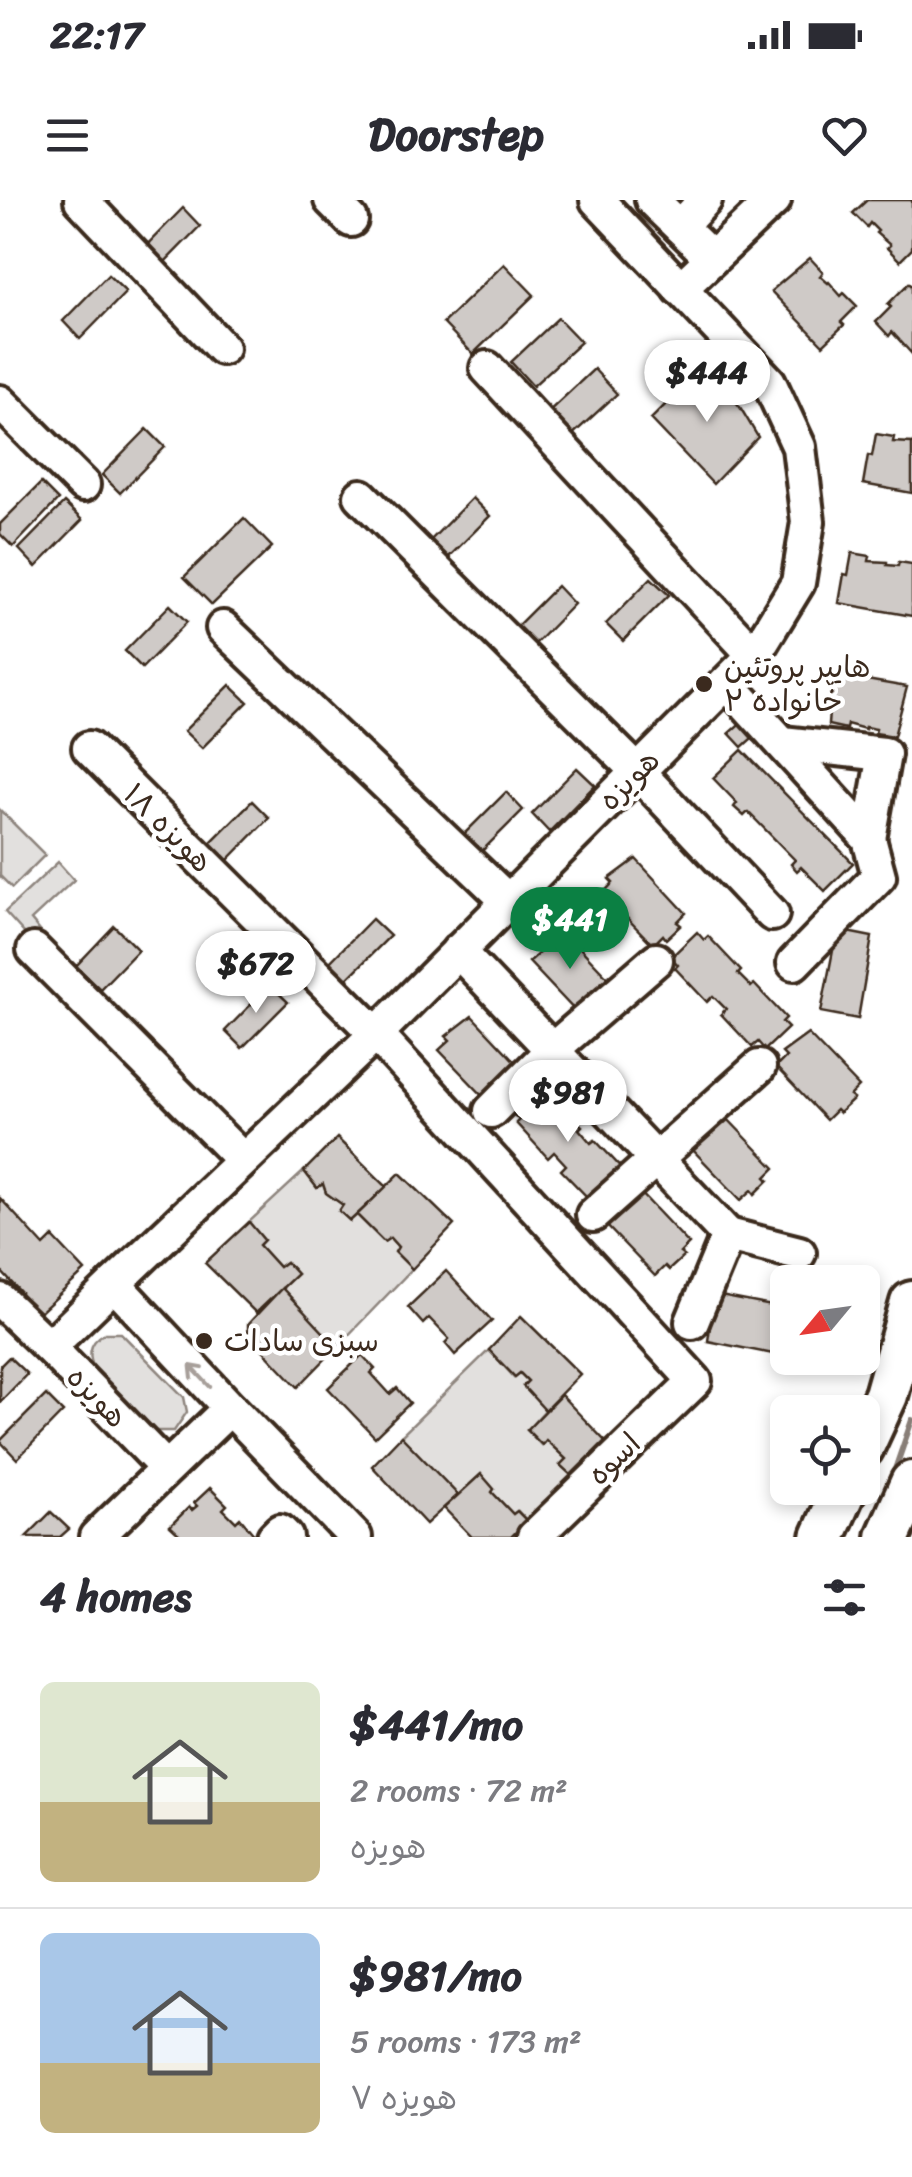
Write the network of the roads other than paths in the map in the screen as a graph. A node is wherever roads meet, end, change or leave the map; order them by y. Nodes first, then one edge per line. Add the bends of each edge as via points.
1 (81, 200) edge
2 (597, 200) edge
3 (652, 200) edge
4 (705, 200) edge
5 (774, 200) edge
6 (680, 227) junction
7 (712, 258) junction
8 (680, 288) junction
9 (222, 348) dead end
10 (487, 368) dead end
11 (0, 402) edge
12 (83, 485) dead end
13 (361, 496) dead end
14 (223, 628) dead end
15 (754, 655) junction
16 (727, 683) junction
17 (782, 743) junction
18 (88, 748) dead end
19 (638, 772) junction
20 (869, 839) junction
21 (508, 901) junction
22 (772, 914) dead end
23 (34, 950) dead end
24 (458, 951) junction
25 (656, 960) dead end
26 (794, 964) dead end
27 (376, 1034) junction
28 (552, 1050) junction
29 (759, 1067) dead end
30 (490, 1111) dead end
31 (654, 1158) junction
32 (243, 1160) junction
33 (593, 1216) dead end
34 (728, 1235) junction
35 (799, 1253) dead end
36 (114, 1284) junction
37 (0, 1300) edge
38 (912, 1304) edge
39 (692, 1322) dead end
40 (49, 1347) junction
41 (694, 1381) joint
42 (230, 1408) junction
43 (880, 1408) edge
44 (166, 1468) junction
45 (912, 1483) edge
46 (838, 1505) edge
47 (96, 1537) edge
48 (274, 1537) edge
49 (286, 1537) edge
50 (355, 1537) edge
51 (534, 1537) edge
52 (824, 1537) edge
53 (888, 1537) edge

1 - 9 street
2 - 8 street, هویزه
3 - 6 street
4 - 6 street
5 - 7 street
6 - 7 street
7 - 8 street
8 - 15 street, هویزه via 769,382 799,447 808,522 798,583
10 - 15 street
11 - 12 street
13 - 19 street
14 - 21 street
15 - 16 street, هویزه
16 - 17 street
16 - 19 street, هویزه
17 - 20 street
17 - 20 street via 884,754
18 - 27 street, هویزه ‍۱۸
19 - 21 street, هویزه
19 - 22 street
20 - 26 street via 879,876
21 - 24 street, هویزه
23 - 32 street
24 - 27 street, هویزه
24 - 28 street
25 - 28 street
27 - 32 street, هویزه
27 - 41 street, هویزه ‍۱۸
28 - 30 street
28 - 31 street
29 - 31 street
31 - 33 street
31 - 34 street
32 - 36 street, هویزه
34 - 35 street
34 - 39 street
36 - 40 street, هویزه
42 -> 36 street
37 - 40 street
38 - 43 main road
40 - 44 street, هویزه
41 - 51 street, اسوه
42 - 44 street
42 - 50 street via 266,1426
44 - 47 street
45 - 53 main road
46 - 52 main road
48 - 49 street via 280,1531

